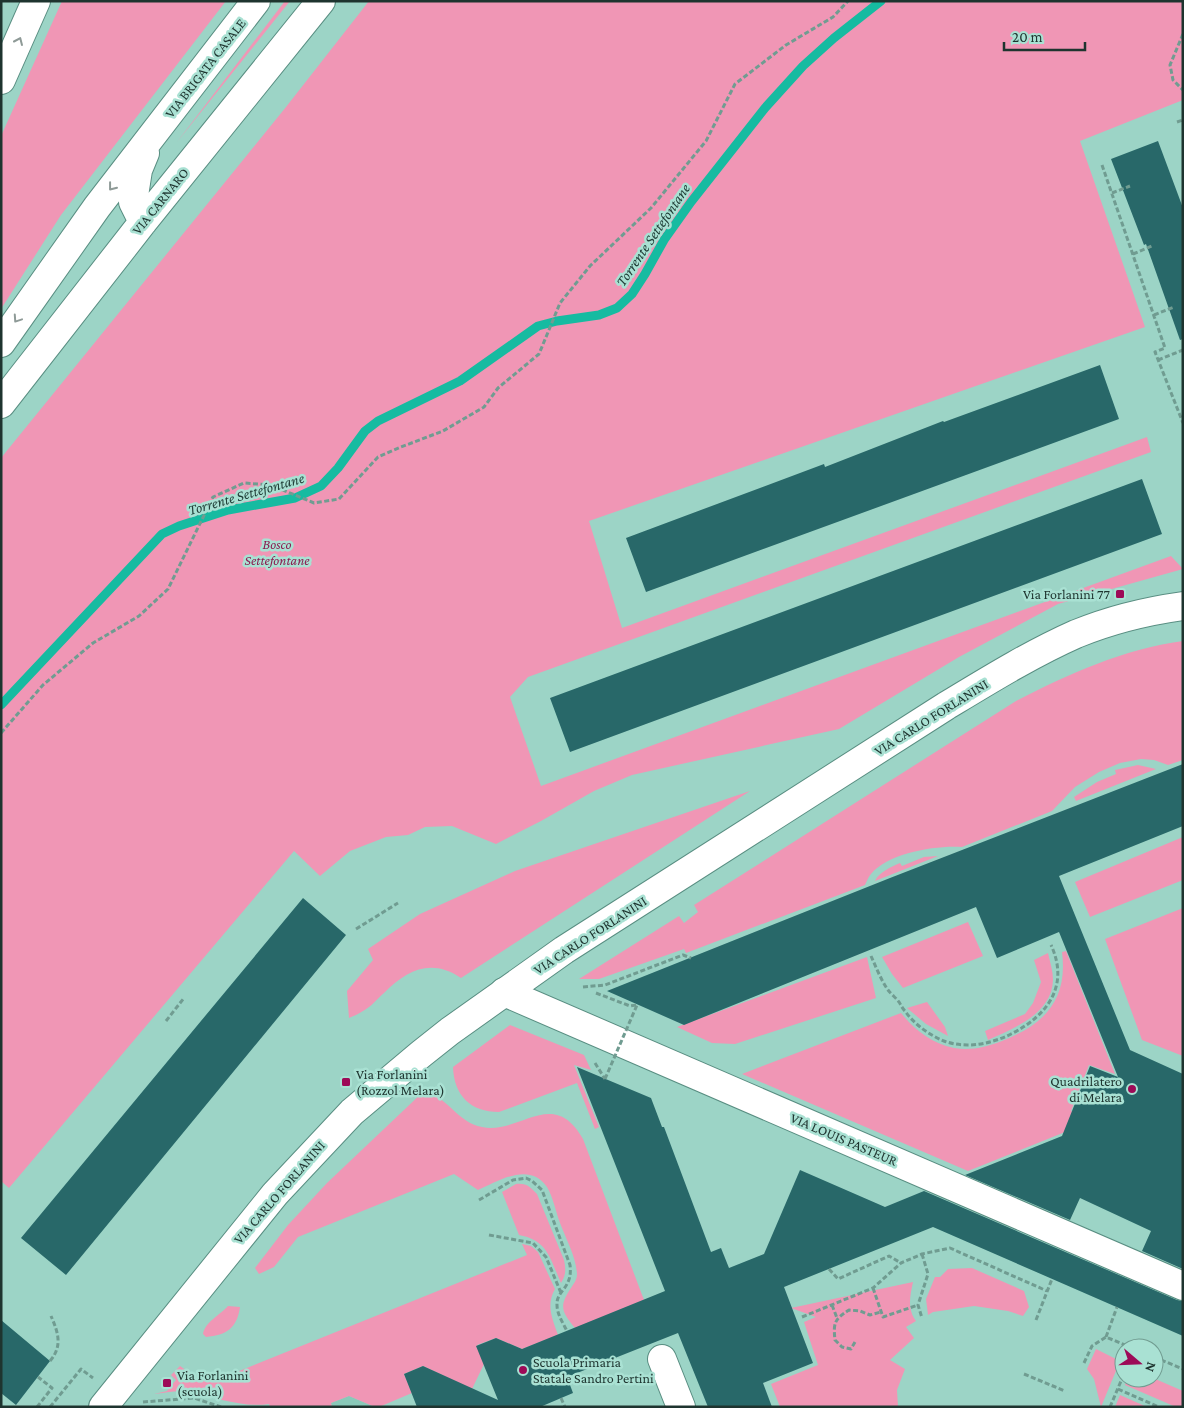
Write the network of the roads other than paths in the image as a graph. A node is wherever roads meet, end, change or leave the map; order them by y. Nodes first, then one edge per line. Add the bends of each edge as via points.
1 (36, 1) edge
2 (256, 1) edge
3 (321, 1) edge
4 (1, 80) edge
5 (153, 135) junction
6 (143, 222) junction
7 (1, 343) edge
8 (1, 404) edge
9 (1183, 606) edge
10 (504, 992) junction
11 (1183, 1286) edge
12 (662, 1359) dead end
13 (103, 1407) edge
14 (682, 1407) edge

4 -> 1 main road
2 - 5 main road, VIA BRIGATA CASALE
3 - 6 main road, VIA CARNARO
5 - 6 main road via 138,170 133,202
5 -> 7 main road via 97,207
6 - 8 main road, VIA CARNARO
9 - 10 main road, VIA CARLO FORLANINI via 1157,609 1077,634 1009,668 580,940
10 - 11 main road, VIA LOUIS PASTEUR
10 - 13 main road, VIA CARLO FORLANINI via 421,1054 352,1112 316,1149 268,1201
12 - 14 main road

